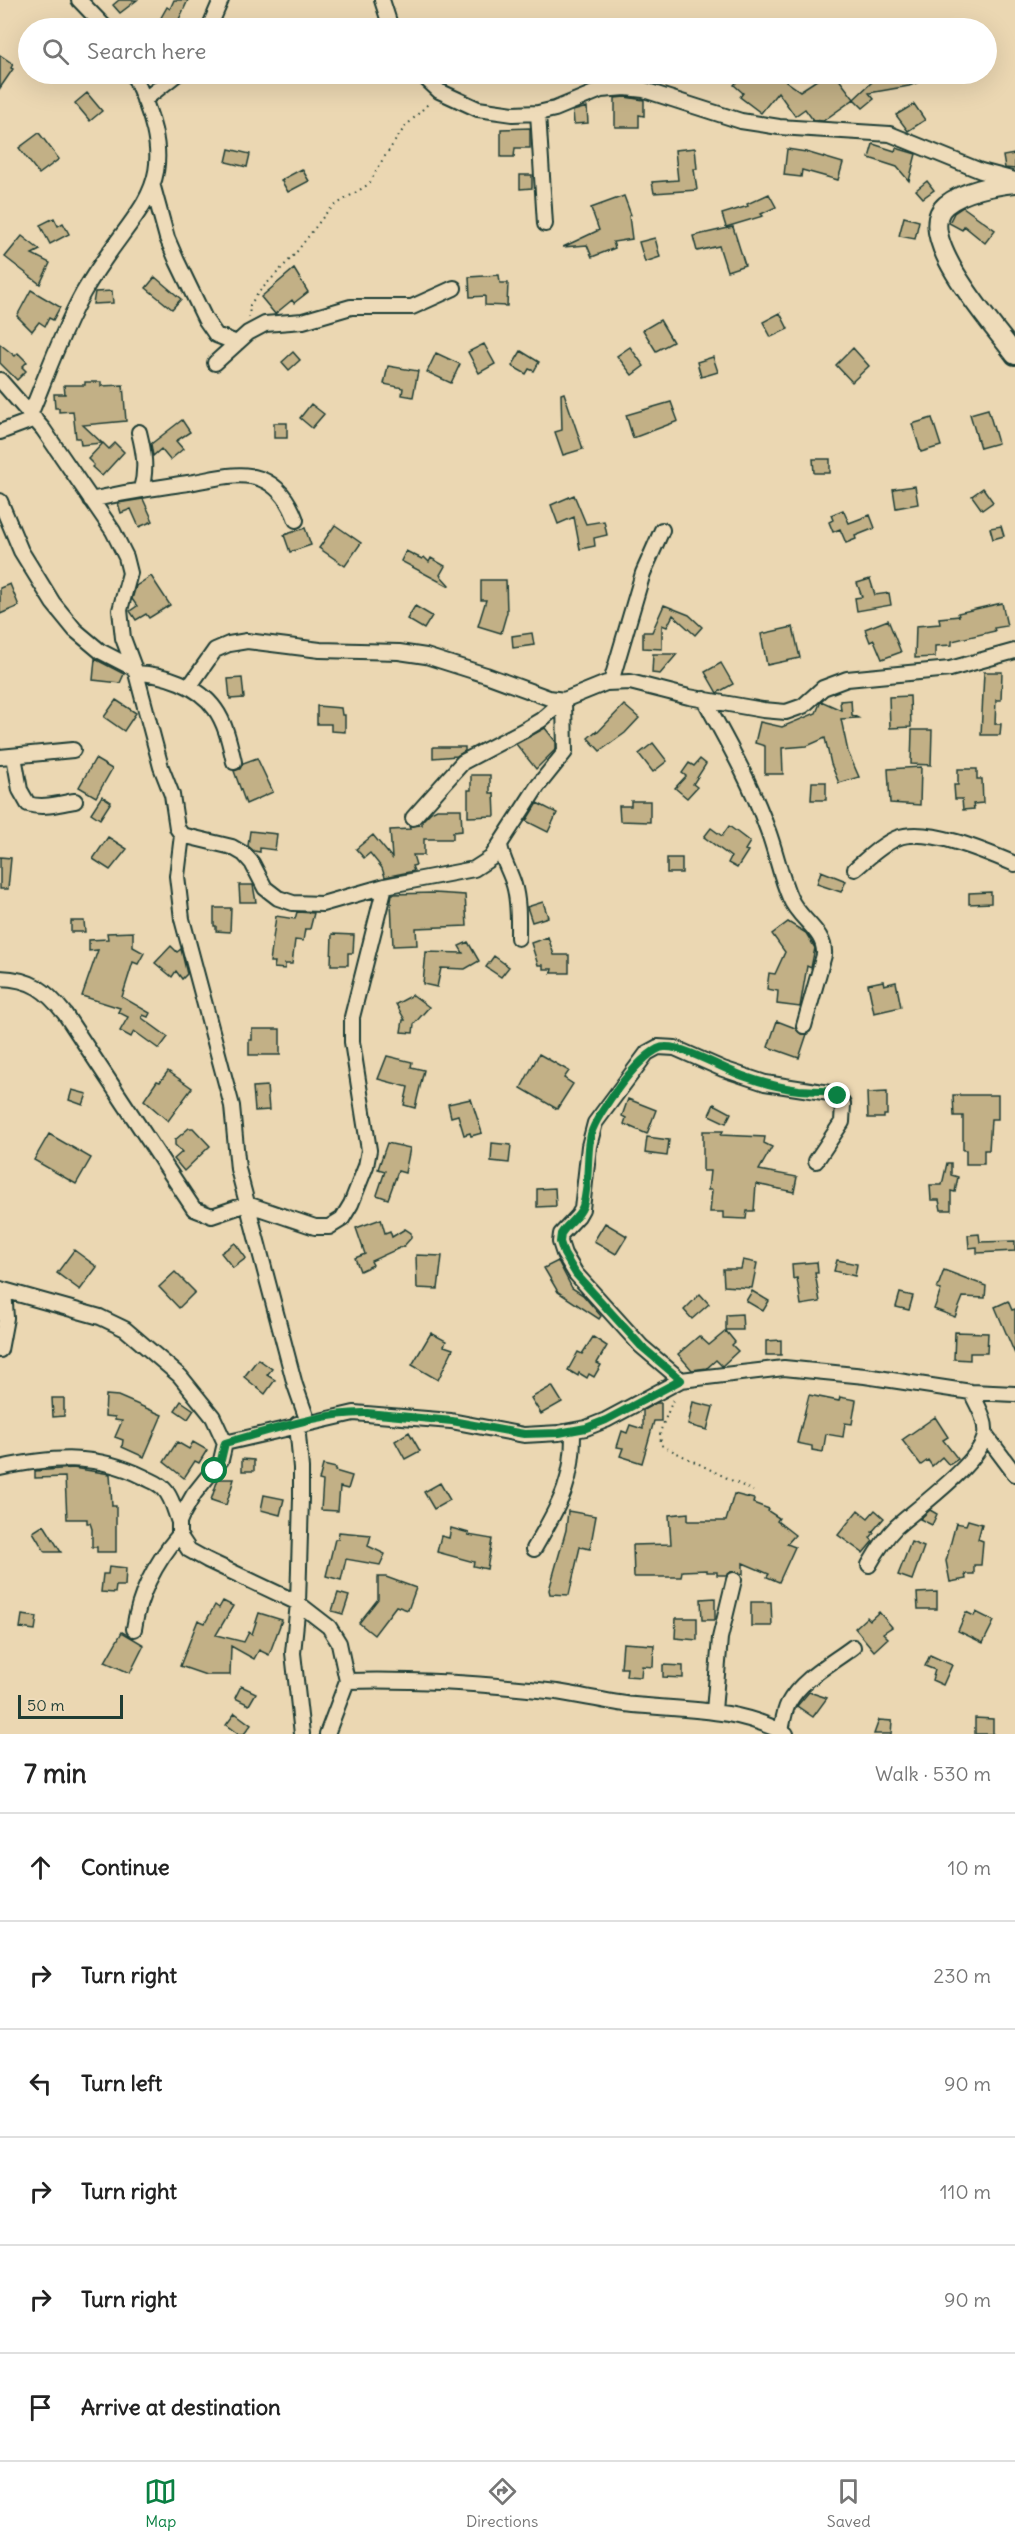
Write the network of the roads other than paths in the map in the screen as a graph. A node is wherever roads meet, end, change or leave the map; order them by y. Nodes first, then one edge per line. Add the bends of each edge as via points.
1 (79, 0) edge
2 (221, 0) edge
3 (382, 0) edge
4 (96, 18) edge
5 (213, 18) edge
6 (388, 18) edge
7 (137, 84) edge
8 (164, 84) edge
9 (432, 84) edge
10 (144, 100) junction
11 (538, 113) junction
12 (1015, 181) edge
13 (153, 187) junction
14 (545, 224) dead end
15 (454, 288) dead end
16 (237, 343) junction
17 (1015, 355) edge
18 (215, 363) dead end
19 (0, 380) edge
20 (33, 417) junction
21 (0, 432) edge
22 (139, 432) dead end
23 (141, 489) junction
24 (91, 500) junction
25 (0, 501) edge
26 (296, 520) dead end
27 (662, 530) dead end
28 (1015, 651) edge
29 (135, 670) junction
30 (611, 682) junction
31 (189, 687) junction
32 (704, 699) junction
33 (564, 700) junction
34 (73, 750) dead end
35 (7, 757) edge
36 (234, 762) dead end
37 (75, 801) dead end
38 (413, 818) dead end
39 (182, 835) junction
40 (500, 845) junction
41 (1015, 864) edge
42 (855, 869) dead end
43 (385, 886) junction
44 (518, 938) dead end
45 (0, 978) edge
46 (804, 1026) dead end
47 (816, 1161) dead end
48 (247, 1204) junction
49 (2, 1289) edge
50 (0, 1350) edge
51 (681, 1380) junction
52 (971, 1392) junction
53 (1015, 1395) edge
54 (302, 1423) junction
55 (573, 1431) junction
56 (985, 1434) junction
57 (225, 1443) junction
58 (0, 1468) edge
59 (1015, 1474) edge
60 (179, 1529) junction
61 (534, 1549) dead end
62 (869, 1564) dead end
63 (734, 1581) dead end
64 (298, 1603) junction
65 (134, 1629) dead end
66 (853, 1647) dead end
67 (347, 1681) junction
68 (714, 1710) junction
69 (783, 1733) edge
70 (302, 1734) edge
71 (327, 1734) edge

1 - 4 street
2 - 5 street
3 - 6 street
7 - 10 street
8 - 10 street
9 - 11 street via 477,109
10 - 13 street via 159,155
11 - 12 street via 601,90 644,90 741,121 890,134
11 - 14 street
12 - 17 street via 986,188 945,206 938,228 955,275
13 - 16 street via 174,254 205,319 216,335
13 - 20 street via 140,213 83,293
15 - 16 street via 412,307 345,308 303,321 265,324
16 - 18 street
19 - 20 street
20 - 21 street
20 - 24 street
22 - 23 street via 144,459
23 - 24 street
23 - 26 street via 218,478 260,478 274,486 290,505
24 - 29 street via 126,557 129,573 120,610 123,638
25 - 29 street via 21,551 75,630 99,651
27 - 30 street via 643,573
28 - 32 street via 950,669 847,679 823,688 803,706 786,712
29 - 31 street via 165,676
29 - 39 street
30 - 32 street via 639,684
30 - 33 street
31 - 33 street via 215,650 247,641 426,656 540,696
31 - 36 street via 215,709
32 - 46 street via 767,828 793,905 824,942 824,955
33 - 38 street via 526,729 463,762
33 - 40 street via 565,752
34 - 35 street
35 - 37 street via 28,804 52,806
39 - 43 street via 232,847 244,854 265,888 293,903 322,904
39 - 48 street via 177,876 182,919 232,1106 238,1169
40 - 43 street via 491,858 474,869
40 - 44 street via 516,896
41 - 42 street via 990,853 913,835 881,847
43 - 48 street via 352,1017 351,1042 369,1150 351,1204 336,1223 315,1227
45 - 48 street via 38,986 49,994 194,1209 212,1216
47 - 51 street via 840,1125 843,1104 838,1096 765,1083 675,1048 658,1047 647,1053 598,1115 589,1146 584,1200 578,1216 561,1234 562,1247 576,1274 641,1346
48 - 54 street
49 - 50 street via 6,1318
49 - 57 street via 99,1317 125,1329 200,1398
51 - 52 street via 784,1368
51 - 55 street via 606,1420
52 - 53 street
52 - 56 street via 983,1416
54 - 55 street via 367,1413 452,1421 524,1434
54 - 57 street
54 - 64 street
55 - 61 street via 572,1464 563,1499
56 - 59 street
56 - 62 street via 976,1455 896,1528
57 - 60 street via 221,1460 194,1494
58 - 60 street via 41,1459 81,1459 131,1471 162,1486 169,1495
60 - 64 street via 189,1550
60 - 65 street via 145,1588
63 - 68 street via 720,1638
64 - 67 street via 329,1627 339,1643
64 - 70 street via 293,1653
66 - 69 street via 796,1692 787,1707
67 - 68 street via 423,1680 558,1692 633,1705
67 - 71 street
68 - 69 street

